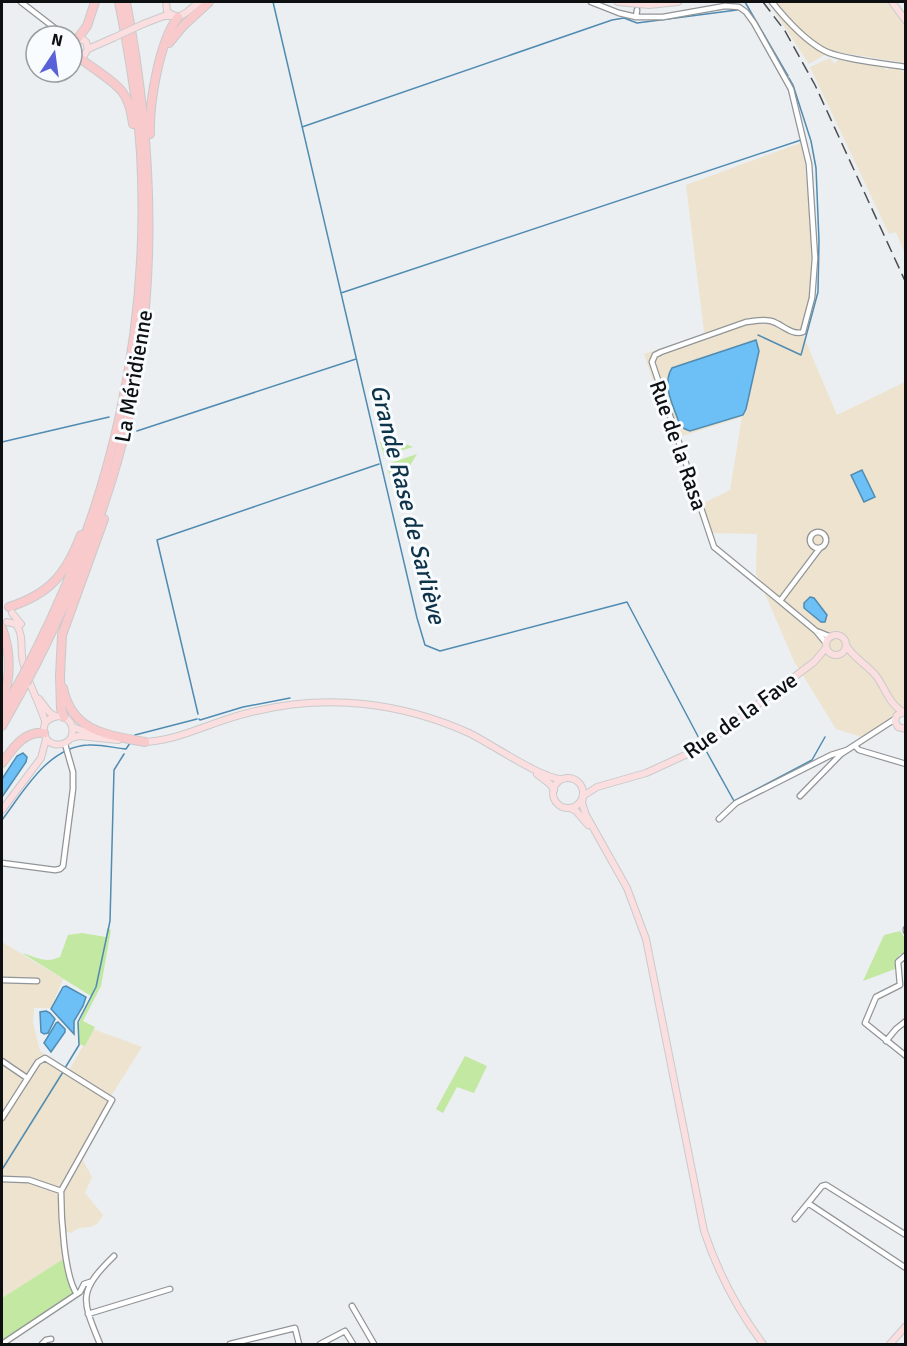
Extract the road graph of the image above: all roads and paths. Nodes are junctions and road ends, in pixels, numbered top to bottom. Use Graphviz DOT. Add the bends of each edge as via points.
graph roads {
  1 [pos="21,2"];
  2 [pos="95,2"];
  3 [pos="119,2"];
  4 [pos="126,2"];
  5 [pos="200,2"];
  6 [pos="209,2"];
  7 [pos="591,2"];
  8 [pos="618,2"];
  9 [pos="678,2"];
  10 [pos="772,2"];
  11 [pos="894,2"];
  12 [pos="166,4"];
  13 [pos="189,5"];
  14 [pos="637,10"];
  15 [pos="176,16"];
  16 [pos="906,16"];
  17 [pos="636,17"];
  18 [pos="906,21"];
  19 [pos="48,24"];
  20 [pos="143,24"];
  21 [pos="84,32"];
  22 [pos="84,41"];
  23 [pos="84,62"];
  24 [pos="906,67"];
  25 [pos="158,69"];
  26 [pos="148,172"];
  27 [pos="142,206"];
  28 [pos="113,463"];
  29 [pos="812,545"];
  30 [pos="820,548"];
  31 [pos="808,563"];
  32 [pos="780,601"];
  33 [pos="8,608"];
  34 [pos="3,624"];
  35 [pos="816,631"];
  36 [pos="831,637"];
  37 [pos="846,645"];
  38 [pos="826,646"];
  39 [pos="60,648"];
  40 [pos="831,654"];
  41 [pos="841,654"];
  42 [pos="860,661"];
  43 [pos="814,662"];
  44 [pos="23,681"];
  45 [pos="888,695"];
  46 [pos="2,702"];
  47 [pos="905,712"];
  48 [pos="2,713"];
  49 [pos="55,716"];
  50 [pos="64,717"];
  51 [pos="895,718"];
  52 [pos="46,722"];
  53 [pos="2,726"];
  54 [pos="73,727"];
  55 [pos="898,727"];
  56 [pos="881,729"];
  57 [pos="906,729"];
  58 [pos="45,736"];
  59 [pos="71,738"];
  60 [pos="102,738"];
  61 [pos="145,742"];
  62 [pos="55,745"];
  63 [pos="857,748"];
  64 [pos="66,749"];
  65 [pos="847,750"];
  66 [pos="40,758"];
  67 [pos="517,759"];
  68 [pos="2,763"];
  69 [pos="906,764"];
  70 [pos="630,778"];
  71 [pos="563,779"];
  72 [pos="580,784"];
  73 [pos="554,790"];
  74 [pos="800,796"];
  75 [pos="583,797"];
  76 [pos="570,808"];
  77 [pos="2,810"];
  78 [pos="719,819"];
  79 [pos="598,838"];
  80 [pos="2,863"];
  81 [pos="906,956"];
  82 [pos="2,980"];
  83 [pos="38,981"];
  84 [pos="900,985"];
  85 [pos="906,989"];
  86 [pos="906,1021"];
  87 [pos="886,1041"];
  88 [pos="906,1056"];
  89 [pos="2,1061"];
  90 [pos="27,1078"];
  91 [pos="2,1118"];
  92 [pos="2,1179"];
  93 [pos="61,1191"];
  94 [pos="808,1203"];
  95 [pos="795,1219"];
  96 [pos="906,1234"];
  97 [pos="114,1256"];
  98 [pos="906,1268"];
  99 [pos="90,1282"];
  100 [pos="170,1288"];
  101 [pos="76,1294"];
  102 [pos="352,1306"];
  103 [pos="88,1314"];
  104 [pos="906,1326"];
  105 [pos="2,1344"];
  106 [pos="100,1344"];
  107 [pos="230,1344"];
  108 [pos="299,1344"];
  109 [pos="320,1344"];
  110 [pos="353,1344"];
  111 [pos="374,1344"];
  112 [pos="763,1344"];
  113 [pos="890,1344"];
  1 -- 19 [label="street"];
  2 -- 21 [label="highway"];
  3 -- 27 [label="highway, La Méridienne" via="136,106"];
  4 -- 26 [label="highway, La Méridienne"];
  5 -- 13 [label="main road"];
  6 -- 25 [label="highway" via="172,39"];
  7 -- 17 [label="street"];
  8 -- 9 [label="main road"];
  10 -- 24 [label="street" via="822,50"];
  11 -- 16 [label="main road"];
  11 -- 18 [label="main road"];
  12 -- 15 [label="main road"];
  12 -- 20 [label="main road"];
  13 -- 15 [label="main road" via="185,14"];
  14 -- 17 [label="street"];
  15 -- 20 [label="main road"];
  15 -- 25 [label="highway"];
  17 -- 32 [label="street, Rue de la Rasa" via="739,7 754,23 791,89 809,164 815,258 805,328 799,333 770,321 746,322 653,358 653,369 714,547"];
  20 -- 22 [label="main road, bridge" via="105,41"];
  23 -- 27 [label="highway" via="117,85 127,99"];
  25 -- 26 [label="highway" via="150,111"];
  26 -- 28 [label="highway, La Méridienne" via="145,307 134,384"];
  27 -- 28 [label="highway, La Méridienne" via="142,258 132,353"];
  28 -- 33 [label="highway" via="68,564 46,590"];
  28 -- 39 [label="highway" via="114,481 101,529 66,621"];
  28 -- 44 [label="highway, La Méridienne, bridge" via="62,597"];
  29 -- 30 [label="street"];
  29 -- 30 [label="street" via="812,536 821,532 827,542"];
  29 -- 31 [label="street"];
  30 -- 31 [label="street"];
  31 -- 32 [label="street"];
  32 -- 35 [label="street"];
  33 -- 34 [label="main road" via="11,618"];
  33 -- 49 [label="main road" via="24,630 25,660 36,693"];
  34 -- 46 [label="highway" via="9,674"];
  34 -- 52 [label="main road" via="18,626 23,662"];
  35 -- 36 [label="street"];
  35 -- 38 [label="street"];
  36 -- 37 [label="main road" via="840,637"];
  36 -- 38 [label="main road"];
  37 -- 41 [label="main road"];
  37 -- 42 [label="main road"];
  38 -- 40 [label="main road"];
  38 -- 43 [label="main road, Rue de la Fave"];
  39 -- 50 [label="highway" via="60,702"];
  39 -- 61 [label="highway" via="65,696 75,716 95,731"];
  40 -- 41 [label="main road"];
  40 -- 43 [label="main road, Rue de la Fave"];
  41 -- 42 [label="main road"];
  42 -- 45 [label="main road"];
  43 -- 70 [label="main road, Rue de la Fave" via="707,742 669,764"];
  44 -- 48 [label="highway, La Méridienne"];
  44 -- 53 [label="highway, La Méridienne"];
  45 -- 47 [label="main road"];
  45 -- 51 [label="main road"];
  47 -- 51 [label="main road"];
  49 -- 50 [label="main road"];
  49 -- 52 [label="main road"];
  50 -- 54 [label="main road"];
  51 -- 55 [label="main road"];
  51 -- 56 [label="street"];
  52 -- 58 [label="main road"];
  54 -- 59 [label="main road"];
  54 -- 60 [label="main road"];
  55 -- 56 [label="street"];
  55 -- 57 [label="main road"];
  56 -- 63 [label="street"];
  58 -- 62 [label="main road"];
  58 -- 66 [label="main road"];
  58 -- 68 [label="highway" via="36,732 29,735"];
  59 -- 60 [label="main road"];
  59 -- 64 [label="main road"];
  60 -- 61 [label="main road"];
  61 -- 67 [label="main road" via="173,738 259,710 341,702 427,717"];
  62 -- 64 [label="main road"];
  62 -- 66 [label="main road"];
  63 -- 65 [label="street"];
  63 -- 69 [label="street"];
  64 -- 80 [label="street" via="73,789 63,866 55,870"];
  65 -- 74 [label="street"];
  65 -- 78 [label="street" via="736,803"];
  66 -- 77 [label="main road"];
  67 -- 71 [label="main road" via="549,777"];
  67 -- 73 [label="main road"];
  70 -- 72 [label="main road, Rue de la Fave" via="597,785"];
  70 -- 75 [label="main road, Rue de la Fave" via="597,787"];
  71 -- 72 [label="main road"];
  71 -- 73 [label="main road"];
  72 -- 75 [label="main road"];
  73 -- 76 [label="main road" via="557,803"];
  75 -- 76 [label="main road"];
  75 -- 79 [label="main road" via="586,815"];
  76 -- 79 [label="main road"];
  79 -- 112 [label="main road" via="623,881 646,939 704,1231 730,1293"];
  81 -- 84 [label="street" via="898,962"];
  82 -- 83 [label="street"];
  84 -- 85 [label="street"];
  84 -- 87 [label="street" via="876,997 865,1020 866,1026"];
  86 -- 87 [label="street"];
  87 -- 88 [label="street"];
  89 -- 90 [label="street"];
  90 -- 91 [label="street"];
  90 -- 93 [label="street" via="41,1059 48,1059 112,1100"];
  92 -- 93 [label="street" via="29,1180"];
  93 -- 101 [label="street" via="68,1270"];
  94 -- 95 [label="street"];
  94 -- 96 [label="street" via="822,1186 828,1186"];
  94 -- 98 [label="street"];
  97 -- 99 [label="street"];
  99 -- 101 [label="street"];
  99 -- 103 [label="street"];
  100 -- 103 [label="street"];
  101 -- 105 [label="street"];
  102 -- 111 [label="street"];
  103 -- 106 [label="street"];
  104 -- 113 [label="main road"];
  107 -- 108 [label="street" via="295,1328"];
  109 -- 110 [label="street" via="345,1331"];
}
